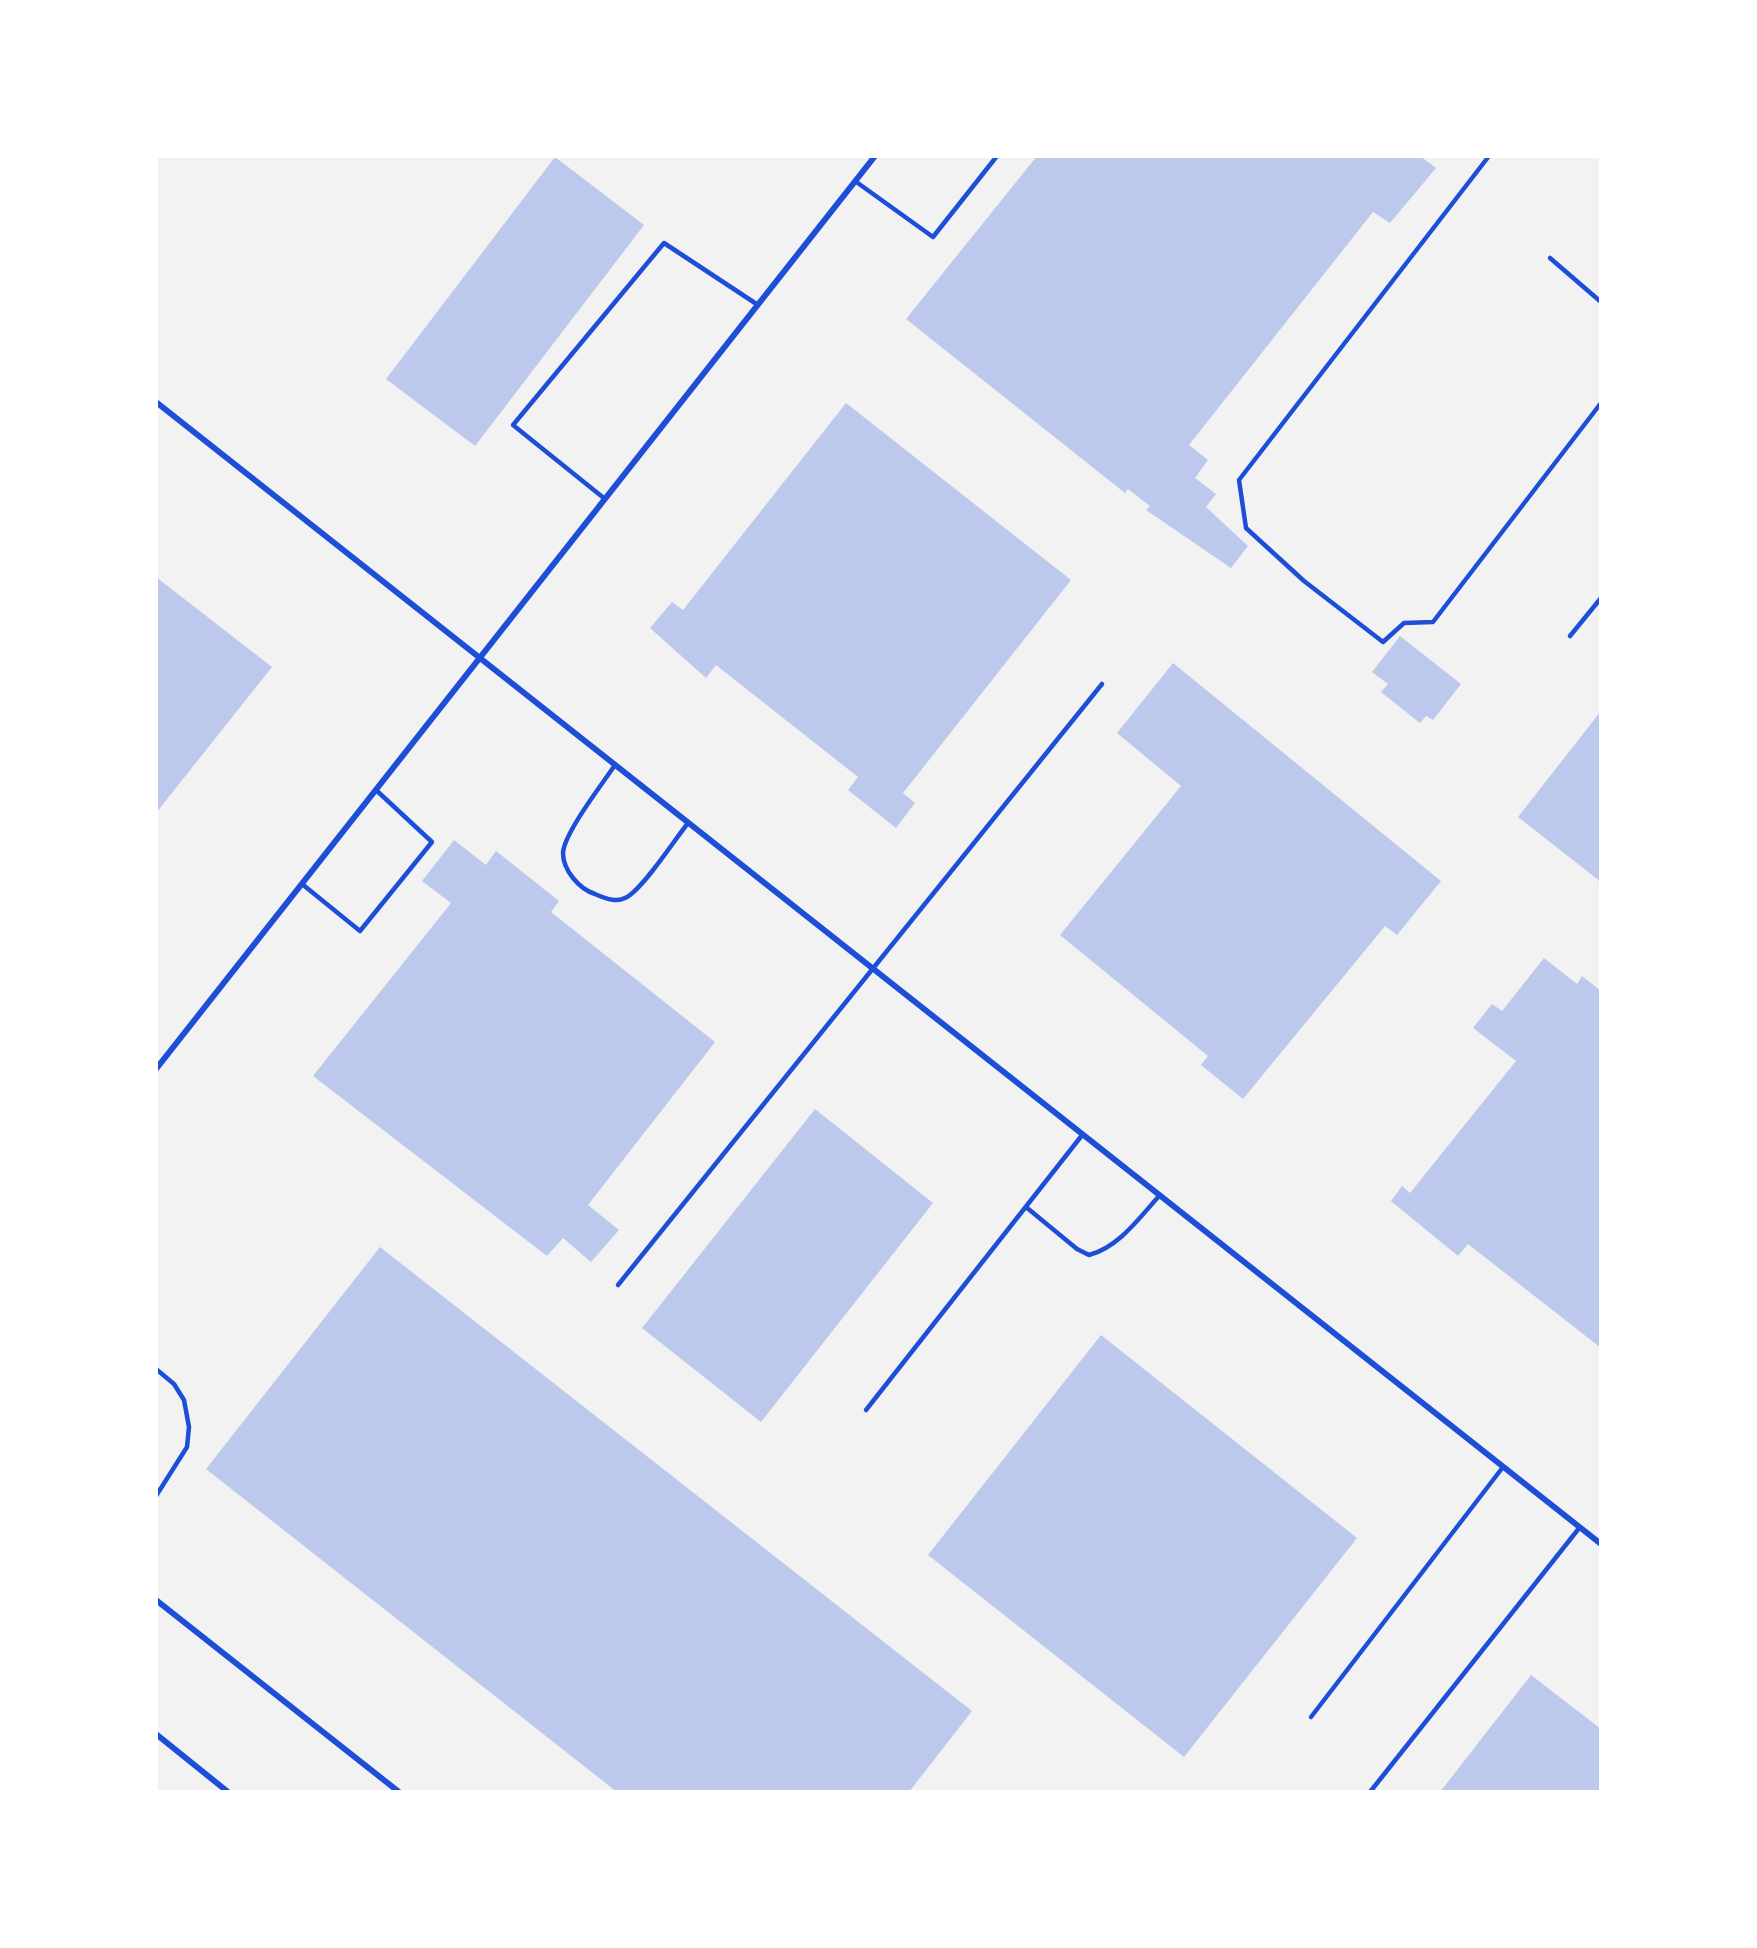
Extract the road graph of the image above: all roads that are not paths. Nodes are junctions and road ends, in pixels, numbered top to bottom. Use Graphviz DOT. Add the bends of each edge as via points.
graph roads {
  1 [pos="875,156"];
  2 [pos="997,156"];
  3 [pos="1489,156"];
  4 [pos="855,181"];
  5 [pos="1550,258"];
  6 [pos="1601,302"];
  7 [pos="758,305"];
  8 [pos="156,402"];
  9 [pos="1601,403"];
  10 [pos="605,499"];
  11 [pos="1601,598"];
  12 [pos="1570,636"];
  13 [pos="480,658"];
  14 [pos="1102,684"];
  15 [pos="615,765"];
  16 [pos="376,790"];
  17 [pos="688,823"];
  18 [pos="302,884"];
  19 [pos="873,969"];
  20 [pos="156,1069"];
  21 [pos="1083,1134"];
  22 [pos="1160,1195"];
  23 [pos="1026,1207"];
  24 [pos="618,1285"];
  25 [pos="156,1369"];
  26 [pos="866,1410"];
  27 [pos="1503,1467"];
  28 [pos="156,1497"];
  29 [pos="1580,1527"];
  30 [pos="1601,1544"];
  31 [pos="156,1600"];
  32 [pos="1311,1717"];
  33 [pos="156,1734"];
  34 [pos="228,1792"];
  35 [pos="399,1792"];
  36 [pos="1370,1792"];
  1 -- 4 [label="street"];
  2 -- 4 [label="lane" via="933,237"];
  3 -- 9 [label="lane" via="1239,480 1245,528 1304,581 1383,642 1404,623 1433,622"];
  4 -- 7 [label="street"];
  5 -- 6 [label="lane"];
  7 -- 10 [label="street"];
  7 -- 10 [label="lane" via="664,243 513,425"];
  8 -- 13 [label="street"];
  10 -- 13 [label="street"];
  11 -- 12 [label="lane"];
  13 -- 15 [label="street"];
  13 -- 16 [label="street"];
  14 -- 19 [label="lane"];
  15 -- 17 [label="street"];
  15 -- 17 [label="lane" via="573,827 563,853 570,876 588,892 612,901 629,897"];
  16 -- 18 [label="street"];
  16 -- 18 [label="lane" via="432,842 360,931"];
  17 -- 19 [label="street"];
  18 -- 20 [label="street"];
  19 -- 21 [label="street"];
  19 -- 24 [label="lane"];
  21 -- 22 [label="street"];
  21 -- 23 [label="lane"];
  22 -- 23 [label="lane" via="1116,1242 1089,1256"];
  22 -- 27 [label="street"];
  23 -- 26 [label="lane"];
  25 -- 28 [label="lane" via="174,1384 184,1400 189,1427 187,1447"];
  27 -- 29 [label="street"];
  27 -- 32 [label="lane"];
  29 -- 30 [label="street"];
  29 -- 36 [label="lane"];
  31 -- 35 [label="street"];
  33 -- 34 [label="street"];
}
